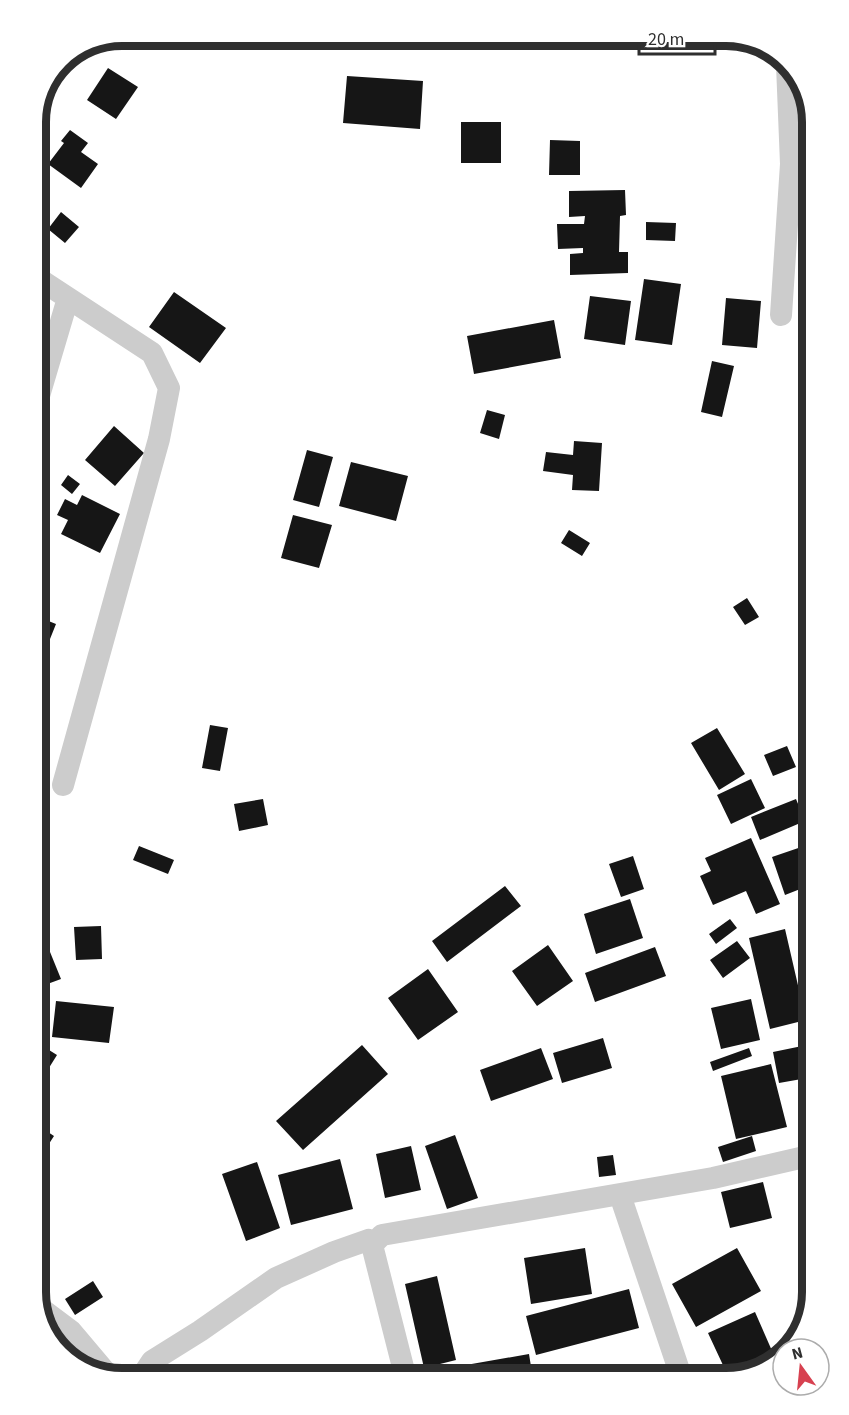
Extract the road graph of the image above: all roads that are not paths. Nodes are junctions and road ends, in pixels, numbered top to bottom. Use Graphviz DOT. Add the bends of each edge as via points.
graph roads {
  1 [pos="788,78"];
  2 [pos="47,284"];
  3 [pos="68,298"];
  4 [pos="781,315"];
  5 [pos="47,370"];
  6 [pos="63,785"];
  7 [pos="802,1158"];
  8 [pos="620,1195"];
  9 [pos="372,1245"];
  10 [pos="51,1316"];
  11 [pos="99,1364"];
  12 [pos="147,1368"];
  13 [pos="403,1368"];
  14 [pos="678,1368"];
  1 -- 4 [label="street" via="791,164"];
  2 -- 3 [label="street"];
  3 -- 5 [label="street"];
  3 -- 6 [label="street" via="152,353 169,388 159,439"];
  7 -- 8 [label="street"];
  8 -- 9 [label="street" via="382,1235"];
  8 -- 14 [label="street"];
  9 -- 12 [label="street" via="368,1240 276,1278 201,1332 152,1361"];
  9 -- 13 [label="street"];
  10 -- 11 [label="street" via="71,1331"];
}
